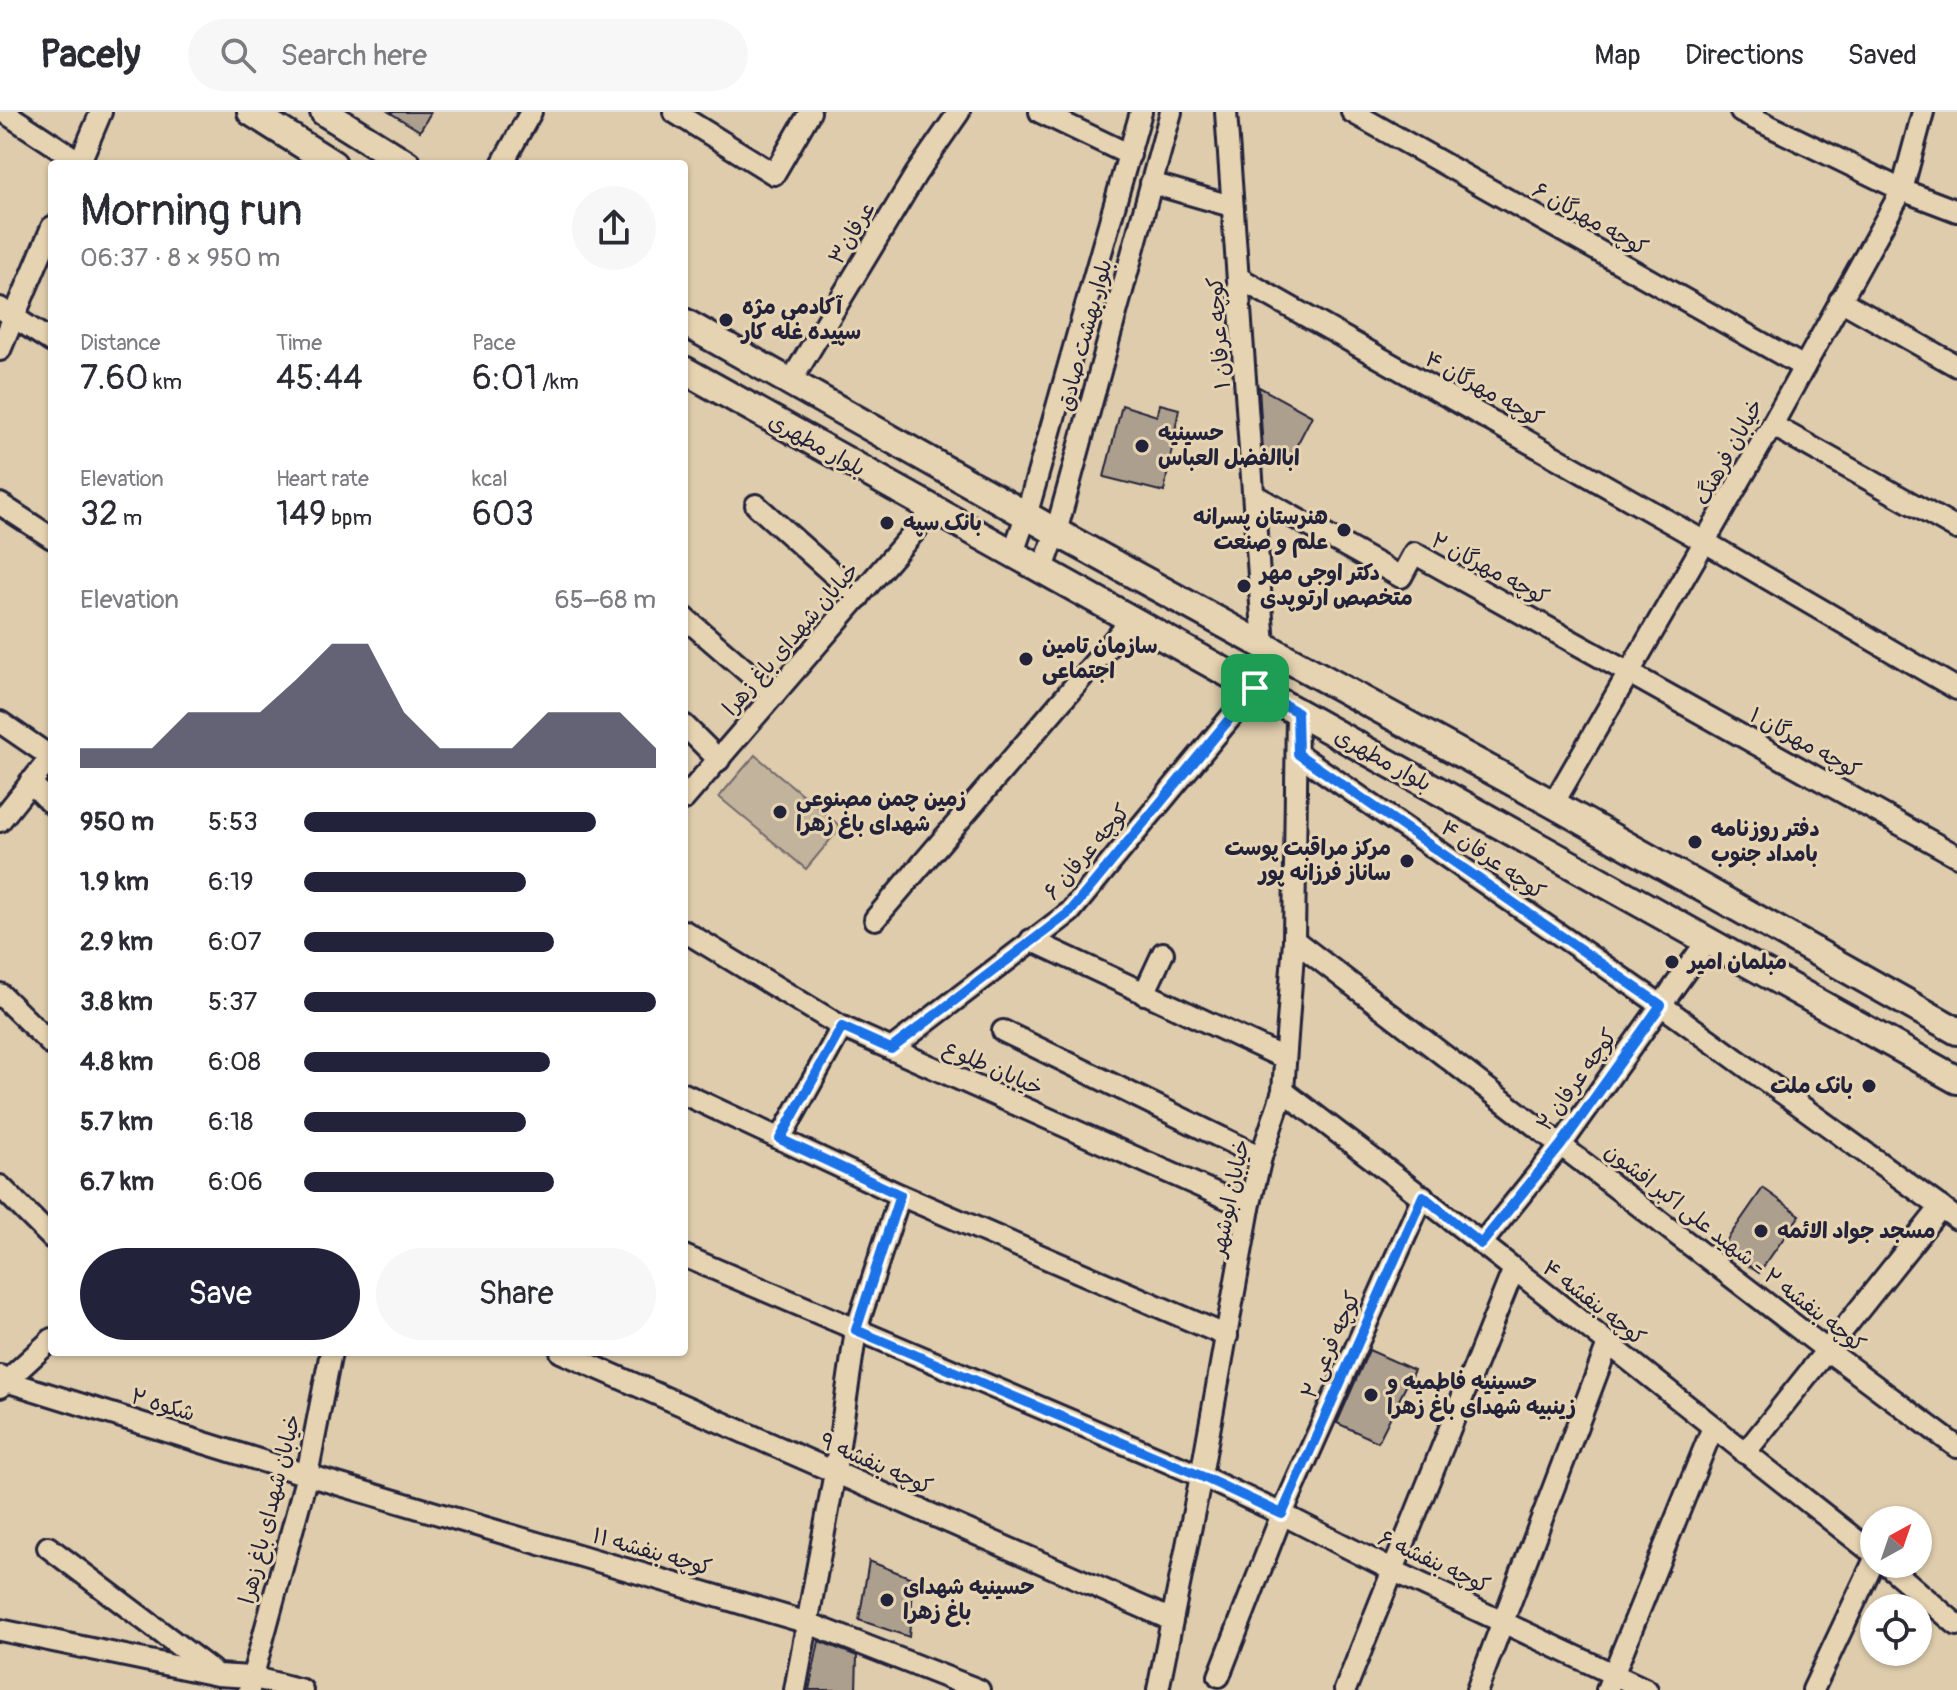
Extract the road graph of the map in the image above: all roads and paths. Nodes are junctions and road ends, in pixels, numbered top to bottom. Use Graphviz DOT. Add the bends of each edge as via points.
graph roads {
  1 [pos="4,112"];
  2 [pos="101,112"];
  3 [pos="251,112"];
  4 [pos="324,112"];
  5 [pos="531,112"];
  6 [pos="674,112"];
  7 [pos="810,112"];
  8 [pos="959,112"];
  9 [pos="1040,112"];
  10 [pos="1141,112"];
  11 [pos="1171,112"];
  12 [pos="1226,112"];
  13 [pos="1352,112"];
  14 [pos="1741,112"];
  15 [pos="1923,112"];
  16 [pos="1130,155"];
  17 [pos="76,160"];
  18 [pos="82,160"];
  19 [pos="327,160"];
  20 [pos="401,160"];
  21 [pos="504,160"];
  22 [pos="1151,183"];
  23 [pos="1902,190"];
  24 [pos="1231,206"];
  25 [pos="1957,211"];
  26 [pos="48,235"];
  27 [pos="1101,252"];
  28 [pos="1130,261"];
  29 [pos="1239,278"];
  30 [pos="1840,300"];
  31 [pos="7,312"];
  32 [pos="688,324"];
  33 [pos="48,339"];
  34 [pos="0,350"];
  35 [pos="1957,366"];
  36 [pos="1804,367"];
  37 [pos="688,372"];
  38 [pos="791,381"];
  39 [pos="1772,425"];
  40 [pos="1254,495"];
  41 [pos="0,504"];
  42 [pos="756,505"];
  43 [pos="933,510"];
  44 [pos="1026,516"];
  45 [pos="1957,529"];
  46 [pos="1056,532"];
  47 [pos="48,535"];
  48 [pos="1705,542"];
  49 [pos="1013,553"];
  50 [pos="1043,569"];
  51 [pos="859,597"];
  52 [pos="688,620"];
  53 [pos="1131,620"];
  54 [pos="1264,646"];
  55 [pos="1629,673"];
  56 [pos="1255,688"];
  57 [pos="1957,689"];
  58 [pos="774,695"];
  59 [pos="1297,712"];
  60 [pos="0,722"];
  61 [pos="688,729"];
  62 [pos="48,754"];
  63 [pos="1298,754"];
  64 [pos="719,760"];
  65 [pos="48,762"];
  66 [pos="30,782"];
  67 [pos="688,795"];
  68 [pos="48,800"];
  69 [pos="1553,804"];
  70 [pos="0,821"];
  71 [pos="1957,856"];
  72 [pos="875,919"];
  73 [pos="688,933"];
  74 [pos="1031,940"];
  75 [pos="1294,940"];
  76 [pos="1707,941"];
  77 [pos="1163,953"];
  78 [pos="0,994"];
  79 [pos="1144,994"];
  80 [pos="1661,1005"];
  81 [pos="842,1027"];
  82 [pos="1003,1031"];
  83 [pos="1957,1031"];
  84 [pos="48,1041"];
  85 [pos="891,1049"];
  86 [pos="1284,1058"];
  87 [pos="1957,1080"];
  88 [pos="1283,1091"];
  89 [pos="688,1096"];
  90 [pos="780,1139"];
  91 [pos="1561,1145"];
  92 [pos="1261,1157"];
  93 [pos="0,1186"];
  94 [pos="900,1195"];
  95 [pos="1423,1196"];
  96 [pos="1249,1208"];
  97 [pos="1949,1213"];
  98 [pos="48,1234"];
  99 [pos="1481,1244"];
  100 [pos="688,1258"];
  101 [pos="1513,1271"];
  102 [pos="856,1330"];
  103 [pos="1227,1336"];
  104 [pos="48,1342"];
  105 [pos="1608,1344"];
  106 [pos="1828,1351"];
  107 [pos="330,1356"];
  108 [pos="570,1356"];
  109 [pos="2,1381"];
  110 [pos="1713,1427"];
  111 [pos="1957,1447"];
  112 [pos="1745,1453"];
  113 [pos="835,1472"];
  114 [pos="307,1475"];
  115 [pos="1201,1476"];
  116 [pos="1282,1514"];
  117 [pos="1860,1543"];
  118 [pos="48,1547"];
  119 [pos="1392,1570"];
  120 [pos="1866,1578"];
  121 [pos="1902,1578"];
  122 [pos="1172,1620"];
  123 [pos="1504,1622"];
  124 [pos="808,1623"];
  125 [pos="1957,1625"];
  126 [pos="0,1630"];
  127 [pos="217,1675"];
  128 [pos="1219,1676"];
  129 [pos="1610,1682"];
  130 [pos="250,1683"];
  131 [pos="302,1690"];
  132 [pos="795,1690"];
  133 [pos="979,1690"];
  134 [pos="1158,1690"];
  135 [pos="1345,1690"];
  136 [pos="1477,1690"];
  137 [pos="1647,1690"];
  138 [pos="1813,1690"];
  1 -- 17 [label="street"];
  2 -- 18 [label="street"];
  3 -- 19 [label="main road"];
  4 -- 20 [label="main road"];
  5 -- 21 [label="street"];
  6 -- 7 [label="street" via="774,174"];
  8 -- 38 [label="street, عرفان۳"];
  9 -- 16 [label="street"];
  10 -- 16 [label="street, بلوار بهشت صادق"];
  11 -- 22 [label="street, بلوار بهشت صادق"];
  12 -- 24 [label="street, کوچه عرفان ۱"];
  13 -- 36 [label="street, کوچه مهرگان ۶"];
  14 -- 23 [label="street"];
  15 -- 23 [label="street, خیابان فرهنگ"];
  16 -- 27 [label="street, بلوار بهشت صادق"];
  22 -- 24 [label="street"];
  22 -- 28 [label="street, بلوار بهشت صادق"];
  23 -- 25 [label="street"];
  23 -- 30 [label="street, خیابان فرهنگ"];
  24 -- 29 [label="street, کوچه عرفان ۱"];
  26 -- 31 [label="street"];
  27 -- 28 [label="street"];
  27 -- 44 [label="street, بلوار بهشت صادق"];
  28 -- 46 [label="street, بلوار بهشت صادق"];
  29 -- 40 [label="street, کوچه عرفان ۱"];
  29 -- 48 [label="street, کوچه مهرگان ۴"];
  30 -- 35 [label="street"];
  30 -- 36 [label="street, خیابان فرهنگ"];
  31 -- 33 [label="street"];
  31 -- 34 [label="street"];
  32 -- 38 [label="main road, بلوار مطهری"];
  36 -- 39 [label="street, خیابان فرهنگ"];
  37 -- 43 [label="main road, بلوار مطهری"];
  38 -- 44 [label="main road, بلوار مطهری"];
  39 -- 45 [label="street"];
  39 -- 48 [label="street, خیابان فرهنگ"];
  40 -- 54 [label="street, کوچه عرفان ۱"];
  40 -- 55 [label="street, کوچه مهرگان ۲" via="1401,577 1414,553"];
  41 -- 47 [label="street"];
  42 -- 51 [label="street"];
  43 -- 49 [label="main road, بلوار مطهری"];
  43 -- 51 [label="street, خیابان شهدای باغ‌ زهرا"];
  44 -- 46 [label="main road, بلوار مطهری"];
  44 -- 49 [label="street, بلوار بهشت صادق"];
  46 -- 50 [label="street, بلوار بهشت صادق"];
  46 -- 54 [label="main road, بلوار مطهری"];
  48 -- 55 [label="street, خیابان فرهنگ"];
  48 -- 57 [label="street, کوچه مهرگان ۴"];
  49 -- 50 [label="main road, بلوار مطهری"];
  50 -- 53 [label="main road, بلوار مطهری"];
  51 -- 58 [label="street, خیابان شهدای باغ‌ زهرا"];
  52 -- 58 [label="street"];
  53 -- 56 [label="main road, بلوار مطهری"];
  53 -- 72 [label="street"];
  54 -- 69 [label="main road, بلوار مطهری"];
  55 -- 69 [label="street, خیابان فرهنگ"];
  55 -- 71 [label="street, کوچه مهرگان ۱"];
  56 -- 59 [label="main road, بلوار مطهری"];
  56 -- 74 [label="street, کوچه عرفان ۶" via="1070,912"];
  58 -- 64 [label="street, خیابان شهدای باغ‌ زهرا"];
  59 -- 63 [label="street, خیابان ابوشهر"];
  59 -- 76 [label="main road, بلوار مطهری"];
  60 -- 62 [label="street"];
  61 -- 64 [label="street"];
  63 -- 75 [label="street, خیابان ابوشهر"];
  63 -- 80 [label="street, کوچه عرفان ۴"];
  64 -- 67 [label="street, خیابان شهدای باغ‌ زهرا"];
  65 -- 66 [label="street"];
  66 -- 68 [label="street"];
  66 -- 70 [label="street"];
  69 -- 83 [label="main road, بلوار مطهری"];
  73 -- 81 [label="street, خیابان طلوع"];
  74 -- 79 [label="street"];
  74 -- 85 [label="street, کوچه عرفان ۶"];
  75 -- 86 [label="street, خیابان ابوشهر"];
  75 -- 91 [label="street, کوچه بنفشه ۲ - شهید علی اکبر افشون"];
  76 -- 80 [label="street, کوچه عرفان ۲"];
  76 -- 87 [label="main road, بلوار مطهری"];
  77 -- 79 [label="street"];
  78 -- 84 [label="street"];
  79 -- 86 [label="street"];
  80 -- 91 [label="street, کوچه عرفان ۲"];
  80 -- 97 [label="street, کوچه عرفان ۴"];
  81 -- 85 [label="street, خیابان طلوع"];
  81 -- 90 [label="street"];
  82 -- 92 [label="street"];
  85 -- 96 [label="street, خیابان طلوع"];
  86 -- 88 [label="street, خیابان ابوشهر"];
  88 -- 92 [label="street, خیابان ابوشهر"];
  88 -- 95 [label="street, کوچه بنفشه ۴"];
  89 -- 90 [label="street"];
  90 -- 94 [label="street"];
  91 -- 99 [label="street, کوچه عرفان ۲"];
  91 -- 106 [label="street, کوچه بنفشه ۲ - شهید علی اکبر افشون"];
  92 -- 96 [label="street, خیابان ابوشهر"];
  93 -- 98 [label="street"];
  94 -- 102 [label="street"];
  94 -- 103 [label="street"];
  95 -- 99 [label="street, کوچه بنفشه ۴"];
  95 -- 116 [label="street, کوچه فرعی ۲"];
  96 -- 103 [label="street, خیابان ابوشهر"];
  97 -- 106 [label="street"];
  99 -- 101 [label="street, کوچه بنفشه ۴"];
  100 -- 102 [label="street, کوچه بنفشه ۶"];
  101 -- 105 [label="street, کوچه بنفشه ۴"];
  101 -- 119 [label="street"];
  102 -- 113 [label="street"];
  102 -- 115 [label="street, کوچه بنفشه ۶"];
  103 -- 115 [label="street, خیابان ابوشهر"];
  104 -- 109 [label="street"];
  105 -- 110 [label="street, کوچه بنفشه ۴"];
  105 -- 123 [label="street"];
  106 -- 111 [label="street, کوچه بنفشه ۲ - شهید علی اکبر افشون"];
  106 -- 112 [label="street"];
  107 -- 114 [label="street, خیابان شهدای باغ زهرا"];
  108 -- 113 [label="street, کوچه بنفشه ۹"];
  109 -- 114 [label="street, شکوه ۲"];
  110 -- 112 [label="street, کوچه بنفشه ۴"];
  110 -- 129 [label="street"];
  112 -- 117 [label="street, کوچه بنفشه ۴"];
  113 -- 122 [label="street, کوچه بنفشه ۹"];
  113 -- 124 [label="street"];
  114 -- 124 [label="street, کوچه بنفشه ۱۱"];
  114 -- 130 [label="street, خیابان شهدای باغ زهرا"];
  115 -- 116 [label="street, کوچه بنفشه ۶"];
  115 -- 122 [label="street, خیابان ابوشهر"];
  116 -- 119 [label="street, کوچه بنفشه ۶"];
  116 -- 128 [label="street, کوچه فرعی ۲"];
  118 -- 127 [label="street"];
  119 -- 123 [label="street, کوچه بنفشه ۶"];
  119 -- 135 [label="street"];
  120 -- 138 [label="street"];
  121 -- 125 [label="street"];
  122 -- 134 [label="street, خیابان ابوشهر"];
  123 -- 129 [label="street, کوچه بنفشه ۶"];
  123 -- 136 [label="street"];
  124 -- 132 [label="street"];
  124 -- 133 [label="street, کوچه بنفشه ۱۱"];
  126 -- 127 [label="street"];
  127 -- 130 [label="street"];
  129 -- 137 [label="street, کوچه بنفشه ۶"];
  130 -- 131 [label="street"];
}
